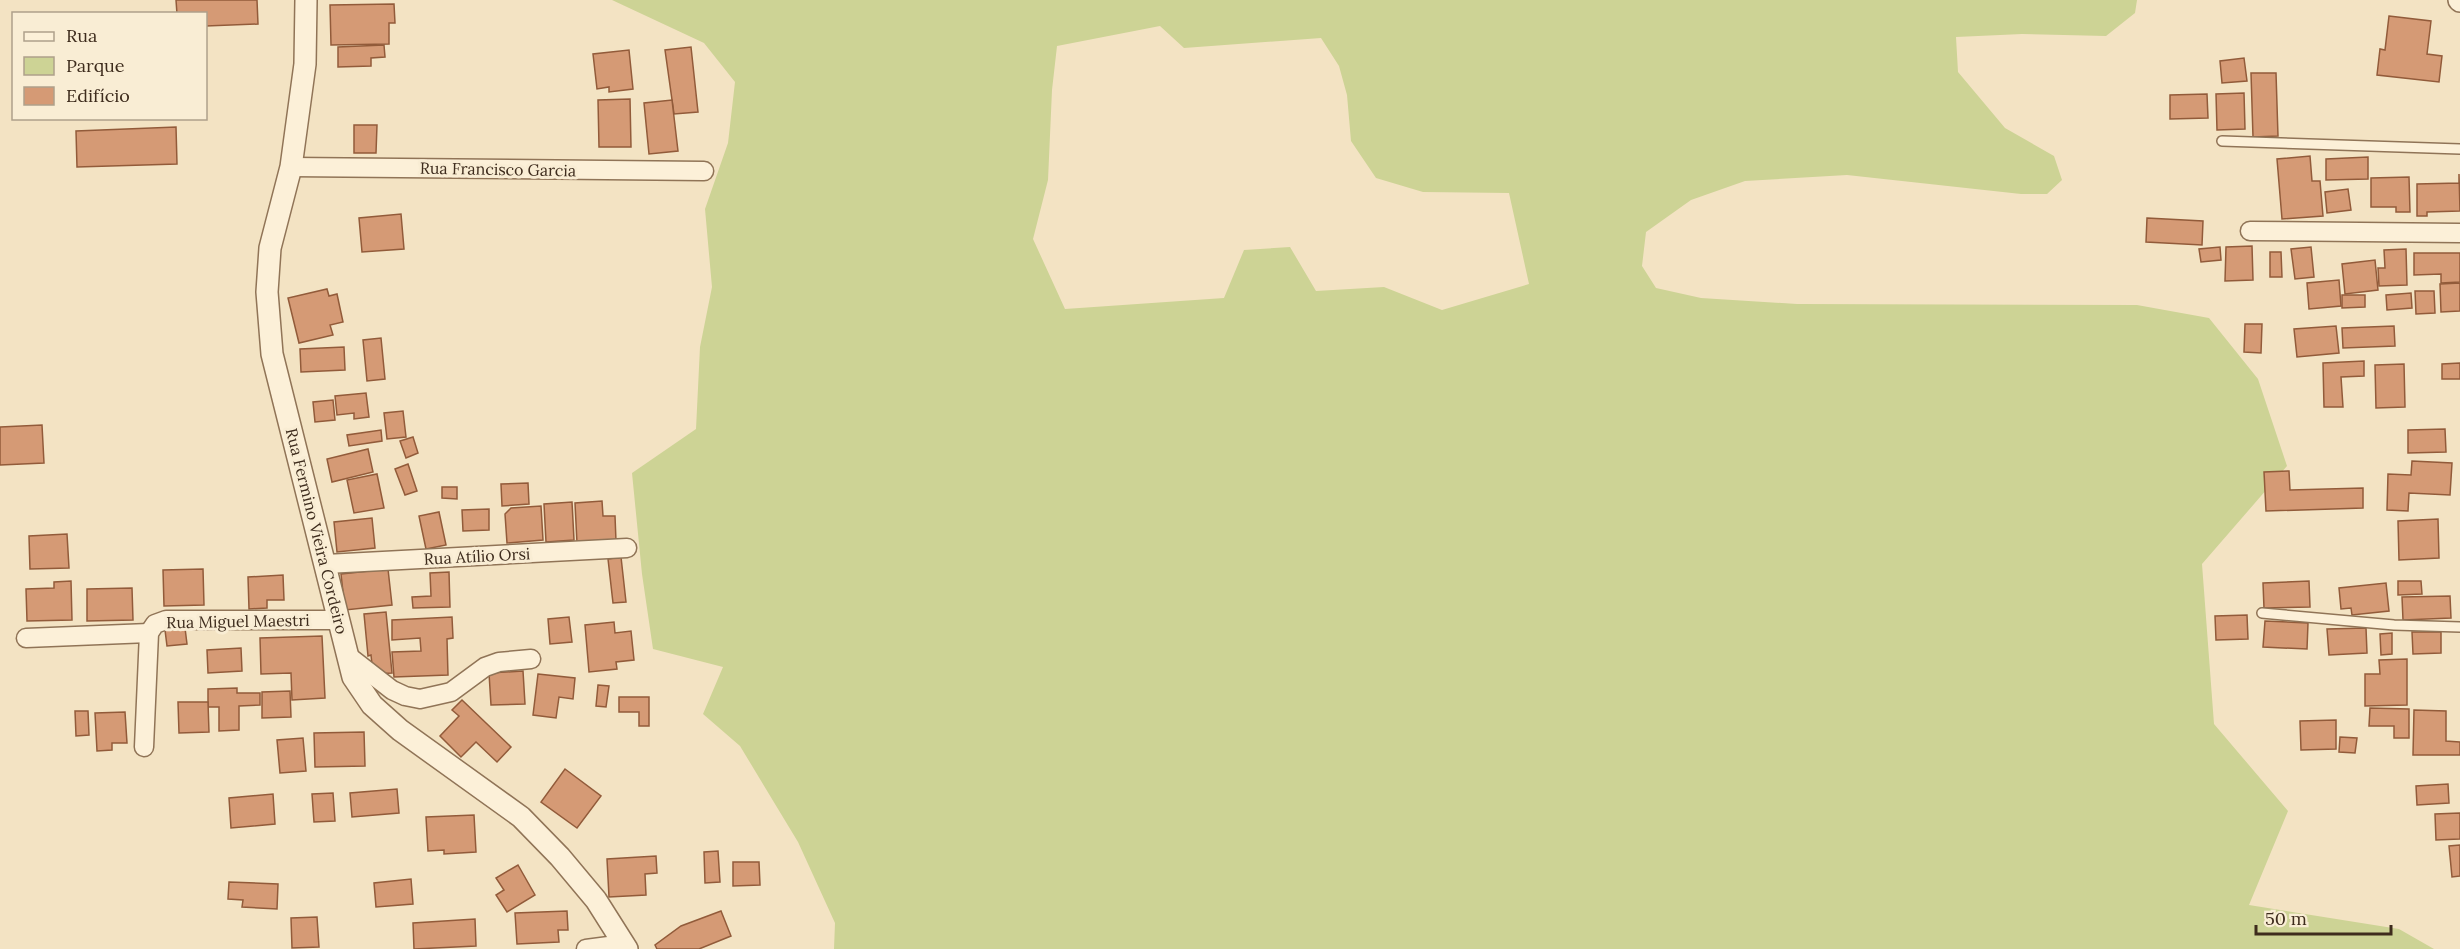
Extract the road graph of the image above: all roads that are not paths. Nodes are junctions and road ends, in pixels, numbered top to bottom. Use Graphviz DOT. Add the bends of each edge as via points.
graph roads {
  1 [pos="306,0"];
  2 [pos="2222,141"];
  3 [pos="2460,149"];
  4 [pos="291,167"];
  5 [pos="704,171"];
  6 [pos="2250,231"];
  7 [pos="2460,232"];
  8 [pos="627,548"];
  9 [pos="326,564"];
  10 [pos="2262,613"];
  11 [pos="338,620"];
  12 [pos="2460,627"];
  13 [pos="148,633"];
  14 [pos="26,638"];
  15 [pos="347,655"];
  16 [pos="531,659"];
  17 [pos="144,747"];
  18 [pos="626,946"];
  19 [pos="585,949"];
  1 -- 4 [label="street, Rua Fermino Vieira Cordeiro" via="305,64"];
  2 -- 3 [label="lane"];
  4 -- 5 [label="street, Rua Francisco Garcia"];
  4 -- 9 [label="street, Rua Fermino Vieira Cordeiro" via="270,248 267,292 272,354"];
  6 -- 7 [label="street"];
  8 -- 9 [label="street, Rua Atílio Orsi"];
  9 -- 11 [label="street, Rua Fermino Vieira Cordeiro"];
  10 -- 12 [label="lane"];
  11 -- 13 [label="street, Rua Miguel Maestri" via="166,620 155,624"];
  11 -- 15 [label="street, Rua Fermino Vieira Cordeiro"];
  13 -- 14 [label="street"];
  13 -- 17 [label="street, Rua Miguel Maestri"];
  15 -- 16 [label="street" via="392,690 420,699 450,692 485,667"];
  15 -- 18 [label="street, Rua Fermino Vieira Cordeiro" via="353,677 372,705 400,730 521,817 596,900"];
  18 -- 19 [label="street"];
}
